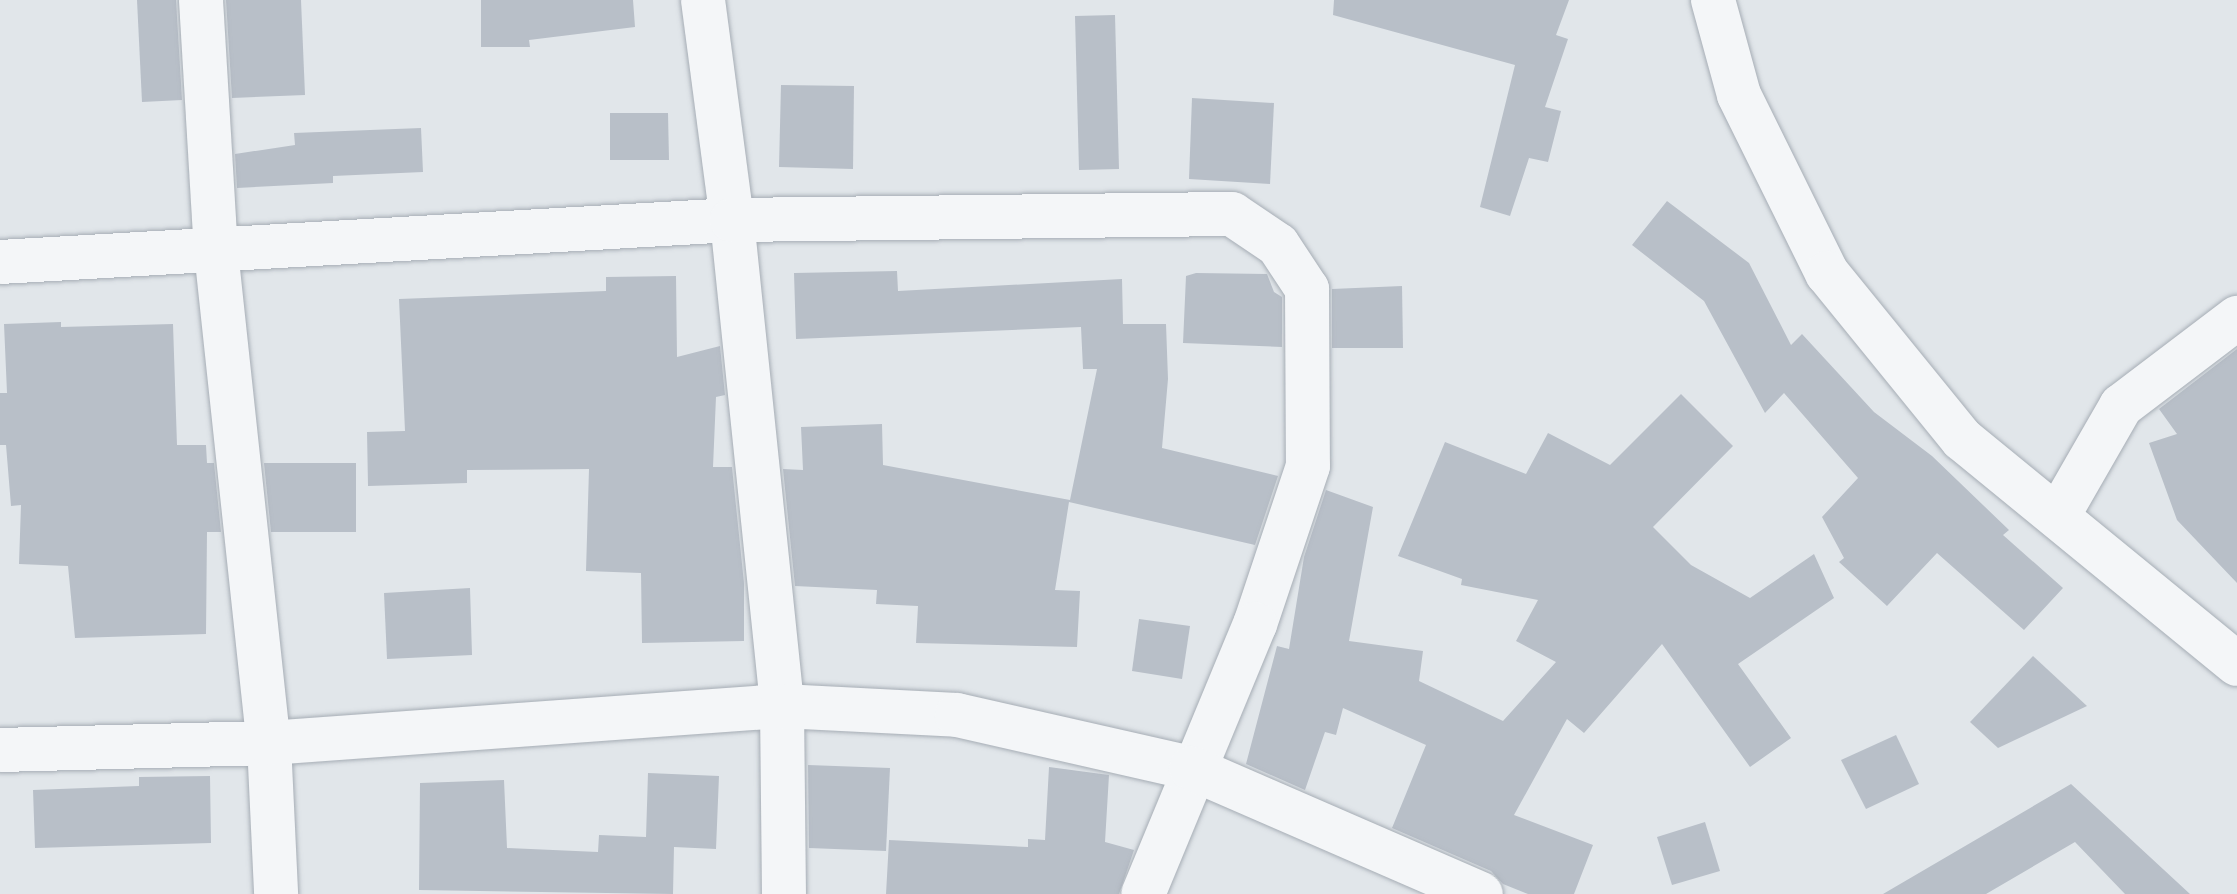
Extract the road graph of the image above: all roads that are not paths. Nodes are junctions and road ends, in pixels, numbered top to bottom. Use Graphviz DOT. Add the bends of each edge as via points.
graph roads {
  1 [pos="201,0"];
  2 [pos="703,0"];
  3 [pos="1713,0"];
  4 [pos="732,220"];
  5 [pos="216,251"];
  6 [pos="0,262"];
  7 [pos="2237,318"];
  8 [pos="2059,514"];
  9 [pos="2237,664"];
  10 [pos="782,706"];
  11 [pos="269,743"];
  12 [pos="0,750"];
  13 [pos="1191,768"];
  14 [pos="276,894"];
  15 [pos="784,894"];
  16 [pos="1143,894"];
  17 [pos="1481,894"];
  1 -- 5 [label="street"];
  2 -- 4 [label="street"];
  3 -- 8 [label="street" via="1739,95 1827,273 1962,439"];
  4 -- 5 [label="street"];
  4 -- 10 [label="street"];
  4 -- 13 [label="street" via="1232,214 1278,245 1307,289 1308,466 1255,624"];
  5 -- 6 [label="street"];
  5 -- 11 [label="street"];
  7 -- 8 [label="street" via="2121,406"];
  8 -- 9 [label="street"];
  10 -- 11 [label="street"];
  10 -- 13 [label="street" via="957,715"];
  10 -- 15 [label="street"];
  11 -- 12 [label="street"];
  11 -- 14 [label="street"];
  13 -- 16 [label="street"];
  13 -- 17 [label="street"];
}
